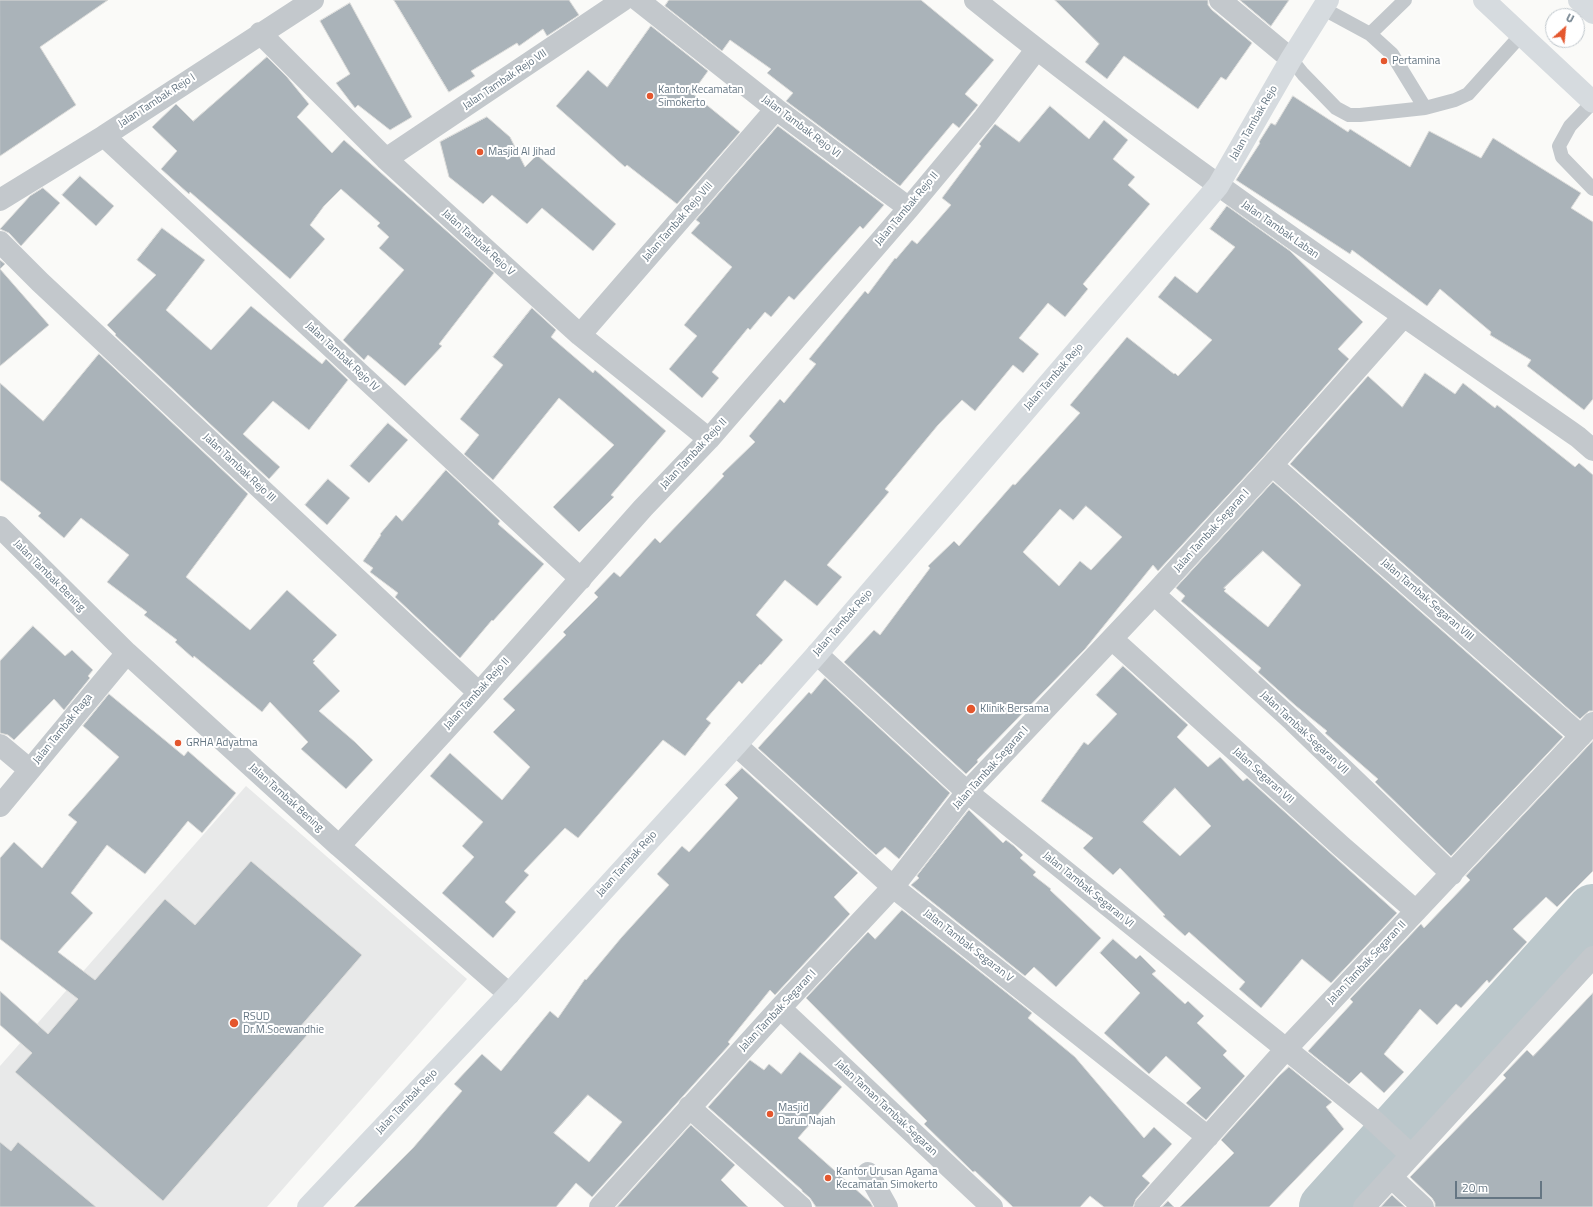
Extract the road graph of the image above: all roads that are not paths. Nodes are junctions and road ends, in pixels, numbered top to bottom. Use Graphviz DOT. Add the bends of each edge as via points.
graph roads {
  1 [pos="313,0"];
  2 [pos="623,0"];
  3 [pos="638,0"];
  4 [pos="975,0"];
  5 [pos="1220,0"];
  6 [pos="1405,0"];
  7 [pos="1484,0"];
  8 [pos="1579,0"];
  9 [pos="1325,4"];
  10 [pos="1593,14"];
  11 [pos="260,33"];
  12 [pos="1370,34"];
  13 [pos="1522,34"];
  14 [pos="1036,50"];
  15 [pos="1291,59"];
  16 [pos="1593,102"];
  17 [pos="1425,108"];
  18 [pos="776,109"];
  19 [pos="104,136"];
  20 [pos="386,159"];
  21 [pos="1218,186"];
  22 [pos="1593,189"];
  23 [pos="0,200"];
  24 [pos="909,208"];
  25 [pos="0,242"];
  26 [pos="1404,316"];
  27 [pos="580,335"];
  28 [pos="709,439"];
  29 [pos="1593,450"];
  30 [pos="1272,465"];
  31 [pos="0,528"];
  32 [pos="581,579"];
  33 [pos="1154,594"];
  34 [pos="1112,639"];
  35 [pos="127,653"];
  36 [pos="817,654"];
  37 [pos="479,693"];
  38 [pos="1587,730"];
  39 [pos="0,745"];
  40 [pos="736,745"];
  41 [pos="30,770"];
  42 [pos="967,792"];
  43 [pos="0,806"];
  44 [pos="339,846"];
  45 [pos="1452,874"];
  46 [pos="893,887"];
  47 [pos="1416,911"];
  48 [pos="1593,957"];
  49 [pos="508,994"];
  50 [pos="780,1008"];
  51 [pos="1286,1049"];
  52 [pos="689,1107"];
  53 [pos="1208,1137"];
  54 [pos="1405,1149"];
  55 [pos="868,1173"];
  56 [pos="1391,1177"];
  57 [pos="308,1207"];
  58 [pos="600,1207"];
  59 [pos="801,1207"];
  60 [pos="887,1207"];
  61 [pos="992,1207"];
  62 [pos="1145,1207"];
  63 [pos="1364,1207"];
  64 [pos="1423,1207"];
  1 -- 11 [label="street, Jalan Tambak Rejo I"];
  2 -- 20 [label="street, Jalan Tambak Rejo VII"];
  3 -- 18 [label="street, Jalan Tambak Rejo VI"];
  4 -- 14 [label="street, Jalan Tambak Laban"];
  5 -- 15 [label="street"];
  6 -- 12 [label="lane"];
  7 -- 13 [label="main road"];
  8 -- 10 [label="main road"];
  9 -- 12 [label="lane"];
  9 -- 15 [label="main road, Jalan Tambak Rejo"];
  11 -- 19 [label="street, Jalan Tambak Rejo I"];
  11 -- 20 [label="street, Jalan Tambak Rejo V"];
  12 -- 17 [label="lane" via="1392,54"];
  13 -- 16 [label="main road"];
  13 -- 17 [label="lane" via="1468,94"];
  14 -- 21 [label="street, Jalan Tambak Laban"];
  14 -- 24 [label="street, Jalan Tambak Rejo II" via="984,118"];
  15 -- 17 [label="lane" via="1336,108 1349,115"];
  15 -- 21 [label="main road, Jalan Tambak Rejo"];
  16 -- 22 [label="lane" via="1570,126 1559,146 1562,157"];
  18 -- 24 [label="street, Jalan Tambak Rejo VI"];
  18 -- 27 [label="street, Jalan Tambak Rejo VIII"];
  19 -- 23 [label="street, Jalan Tambak Rejo I"];
  19 -- 32 [label="street, Jalan Tambak Rejo IV"];
  20 -- 27 [label="street, Jalan Tambak Rejo V"];
  21 -- 26 [label="street, Jalan Tambak Laban"];
  21 -- 36 [label="main road, Jalan Tambak Rejo"];
  24 -- 28 [label="street, Jalan Tambak Rejo II"];
  25 -- 37 [label="street, Jalan Tambak Rejo III"];
  26 -- 29 [label="street, Jalan Tambak Laban"];
  26 -- 30 [label="street, Jalan Tambak Segaran I"];
  27 -- 28 [label="street, Jalan Tambak Rejo V"];
  28 -- 32 [label="street, Jalan Tambak Rejo II" via="643,508"];
  30 -- 33 [label="street, Jalan Tambak Segaran I"];
  30 -- 38 [label="street, Jalan Tambak Segaran VIII"];
  31 -- 35 [label="street, Jalan Tambak Bening"];
  32 -- 37 [label="street, Jalan Tambak Rejo II"];
  33 -- 34 [label="street, Jalan Tambak Segaran I"];
  33 -- 45 [label="street, Jalan Tambak Segaran VII" via="1293,721"];
  34 -- 42 [label="street, Jalan Tambak Segaran I"];
  34 -- 47 [label="street, Jalan Segaran VII"];
  35 -- 41 [label="street, Jalan Tambak Raga"];
  35 -- 44 [label="street, Jalan Tambak Bening"];
  36 -- 40 [label="main road, Jalan Tambak Rejo"];
  36 -- 42 [label="street, Jalan Tambak Segaran VI"];
  37 -- 44 [label="street, Jalan Tambak Rejo II"];
  38 -- 45 [label="street, Jalan Tambak Segaran II"];
  39 -- 41 [label="street"];
  40 -- 46 [label="street, Jalan Tambak Segaran V"];
  40 -- 49 [label="main road, Jalan Tambak Rejo"];
  41 -- 43 [label="street, Jalan Tambak Raga"];
  42 -- 46 [label="street, Jalan Tambak Segaran I"];
  42 -- 51 [label="street, Jalan Tambak Segaran VI"];
  44 -- 49 [label="street, Jalan Tambak Bening"];
  45 -- 47 [label="street, Jalan Tambak Segaran II"];
  46 -- 50 [label="street, Jalan Tambak Segaran I"];
  46 -- 53 [label="street, Jalan Tambak Segaran V"];
  47 -- 51 [label="street, Jalan Tambak Segaran II"];
  48 -- 54 [label="street"];
  49 -- 57 [label="main road, Jalan Tambak Rejo"];
  50 -- 52 [label="street, Jalan Tambak Segaran I"];
  50 -- 61 [label="street, Jalan Taman Tambak Segaran"];
  51 -- 53 [label="street, Jalan Tambak Segaran II"];
  51 -- 54 [label="street, Jalan Tambak Segaran VI" via="1369,1116"];
  52 -- 58 [label="street, Jalan Tambak Segaran I"];
  52 -- 59 [label="street"];
  53 -- 62 [label="street, Jalan Tambak Segaran II"];
  54 -- 56 [label="street"];
  55 -- 60 [label="street"];
  56 -- 63 [label="street"];
  56 -- 64 [label="street"];
}
